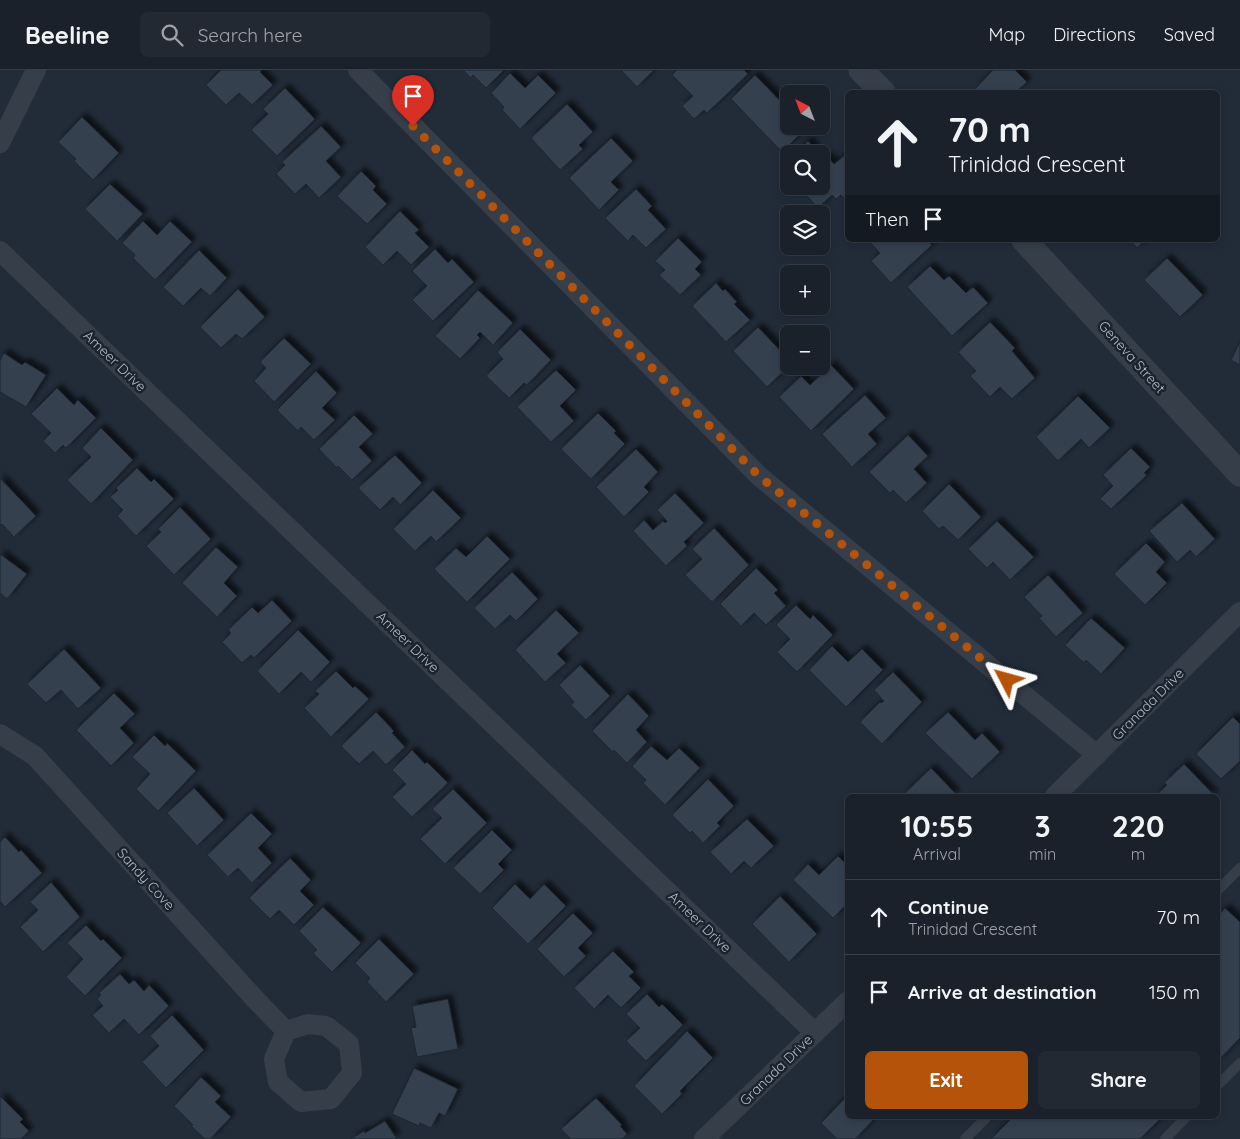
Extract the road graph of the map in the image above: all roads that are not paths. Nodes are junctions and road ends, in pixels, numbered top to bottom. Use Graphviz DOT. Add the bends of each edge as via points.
graph roads {
  1 [pos="36,70"];
  2 [pos="358,70"];
  3 [pos="861,70"];
  4 [pos="881,90"];
  5 [pos="0,143"];
  6 [pos="1026,242"];
  7 [pos="0,251"];
  8 [pos="1240,474"];
  9 [pos="1240,612"];
  10 [pos="0,734"];
  11 [pos="1097,755"];
  12 [pos="1057,794"];
  13 [pos="1240,868"];
  14 [pos="1220,888"];
  15 [pos="845,1004"];
  16 [pos="286,1031"];
  17 [pos="815,1033"];
  18 [pos="1240,1063"];
  19 [pos="1220,1083"];
  20 [pos="985,1119"];
  21 [pos="1184,1119"];
  22 [pos="704,1139"];
  23 [pos="965,1139"];
  24 [pos="1165,1139"];
  1 -- 5 [label="street"];
  2 -- 11 [label="street" via="759,476"];
  3 -- 4 [label="street"];
  6 -- 8 [label="street, Geneva Street"];
  7 -- 17 [label="street, Ameer Drive"];
  9 -- 11 [label="street, Granada Drive"];
  10 -- 16 [label="street, Sandy Cove" via="34,756 254,1000"];
  11 -- 12 [label="street, Granada Drive"];
  13 -- 14 [label="lane"];
  15 -- 17 [label="street, Granada Drive"];
  17 -- 22 [label="street, Granada Drive"];
  18 -- 19 [label="lane"];
  20 -- 23 [label="lane"];
  21 -- 24 [label="lane"];
}
